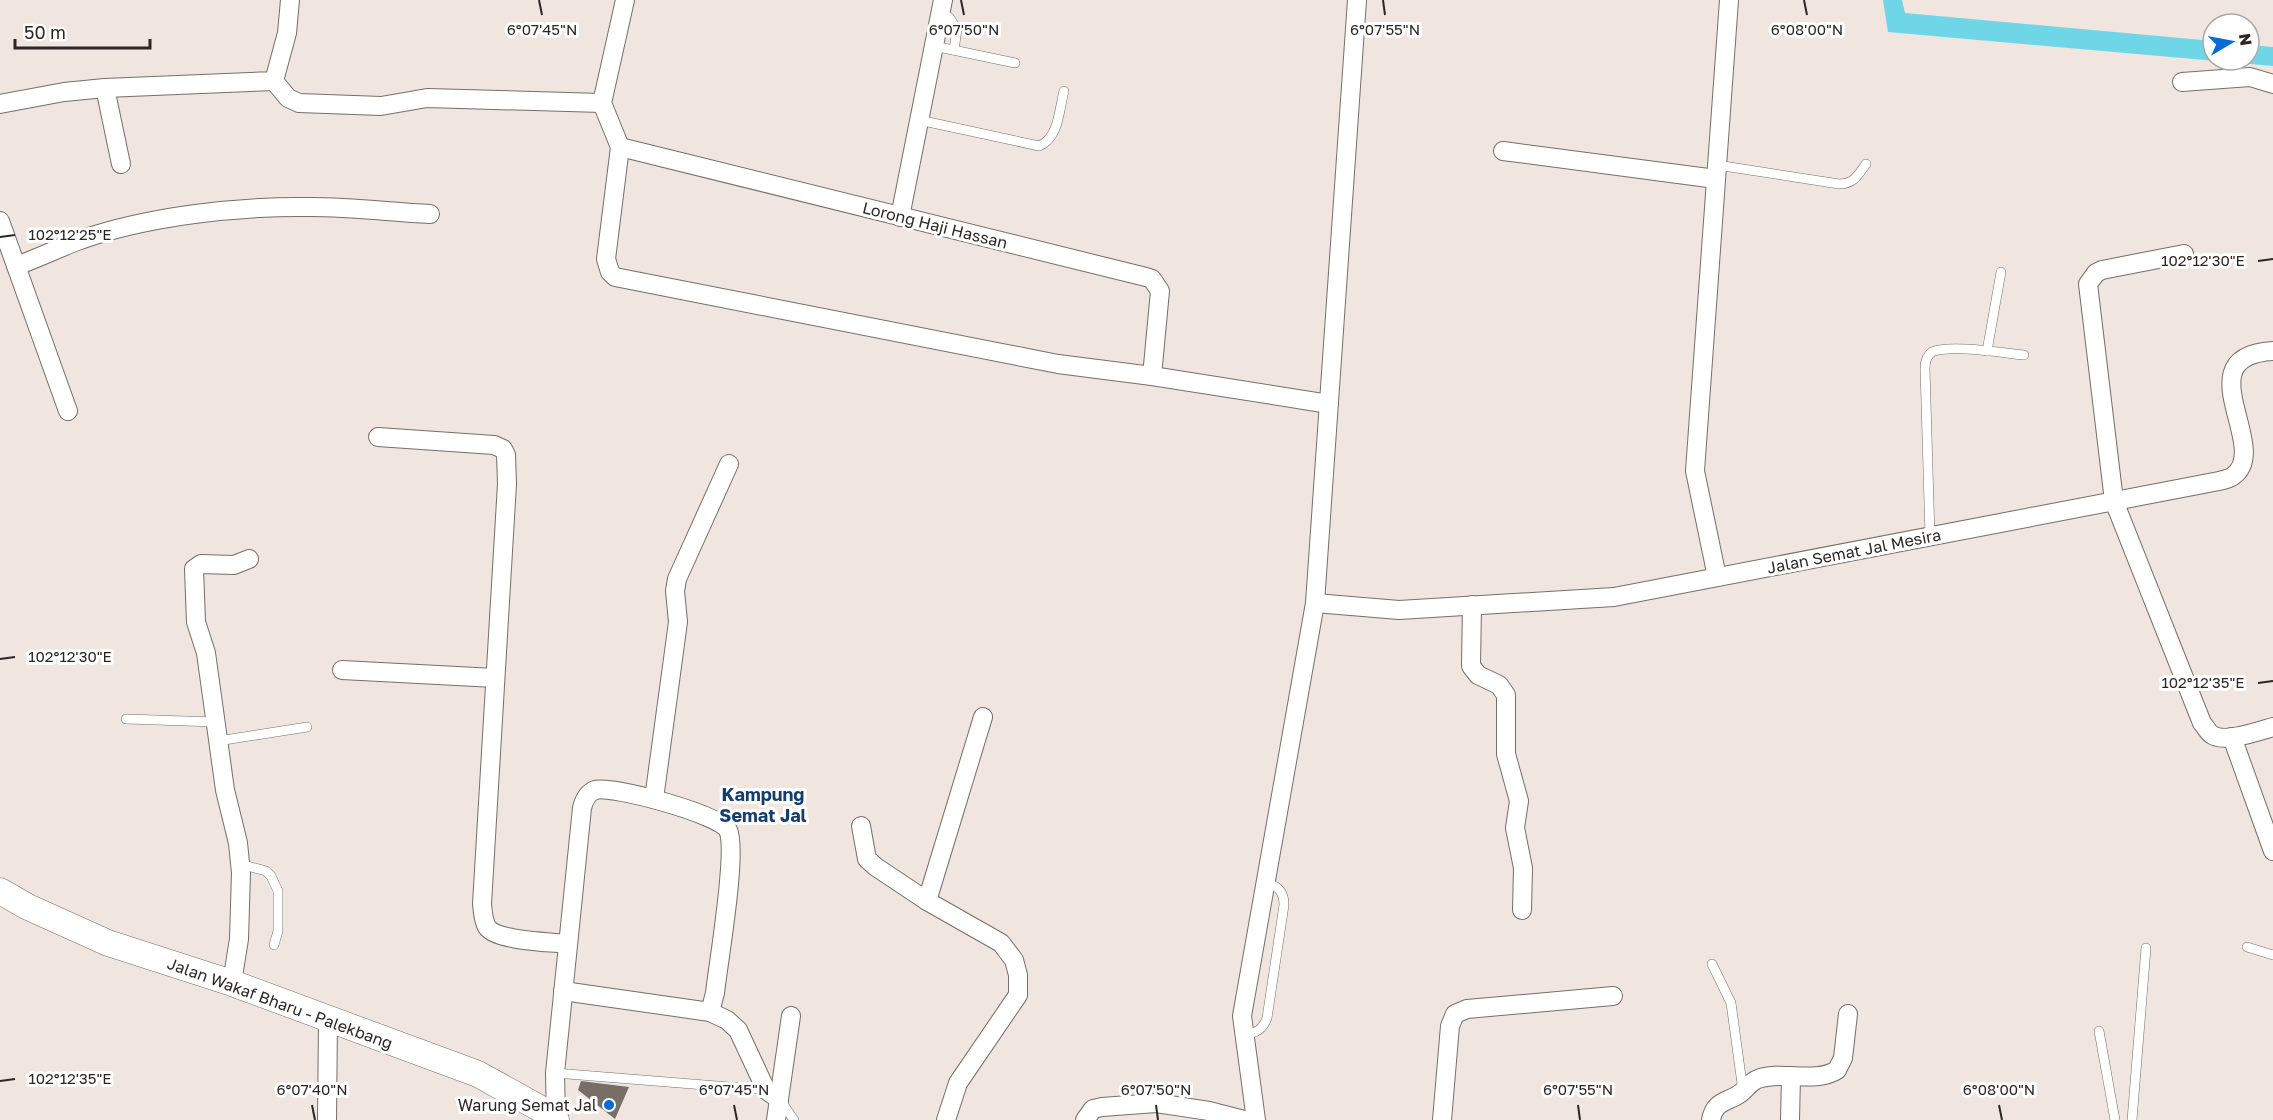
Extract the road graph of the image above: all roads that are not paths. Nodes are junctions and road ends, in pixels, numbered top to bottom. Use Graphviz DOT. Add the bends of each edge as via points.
graph roads {
  1 [pos="290,0"];
  2 [pos="625,0"];
  3 [pos="1357,0"];
  4 [pos="1729,0"];
  5 [pos="942,7"];
  6 [pos="934,46"];
  7 [pos="954,50"];
  8 [pos="1015,63"];
  9 [pos="274,81"];
  10 [pos="2182,82"];
  11 [pos="2273,84"];
  12 [pos="105,88"];
  13 [pos="1064,91"];
  14 [pos="602,103"];
  15 [pos="0,104"];
  16 [pos="919,120"];
  17 [pos="621,147"];
  18 [pos="1503,151"];
  19 [pos="121,164"];
  20 [pos="1866,164"];
  21 [pos="1717,172"];
  22 [pos="430,214"];
  23 [pos="900,217"];
  24 [pos="0,221"];
  25 [pos="2184,254"];
  26 [pos="16,266"];
  27 [pos="2001,272"];
  28 [pos="1987,351"];
  29 [pos="2273,351"];
  30 [pos="2024,355"];
  31 [pos="1152,376"];
  32 [pos="1329,404"];
  33 [pos="68,411"];
  34 [pos="378,437"];
  35 [pos="729,464"];
  36 [pos="2114,501"];
  37 [pos="1930,536"];
  38 [pos="249,559"];
  39 [pos="1717,577"];
  40 [pos="1315,603"];
  41 [pos="1472,605"];
  42 [pos="342,670"];
  43 [pos="495,678"];
  44 [pos="983,717"];
  45 [pos="126,719"];
  46 [pos="216,722"];
  47 [pos="307,727"];
  48 [pos="2273,727"];
  49 [pos="2232,737"];
  50 [pos="219,741"];
  51 [pos="654,799"];
  52 [pos="861,826"];
  53 [pos="2273,851"];
  54 [pos="240,864"];
  55 [pos="1265,883"];
  56 [pos="0,891"];
  57 [pos="927,900"];
  58 [pos="1522,910"];
  59 [pos="568,944"];
  60 [pos="274,945"];
  61 [pos="2247,947"];
  62 [pos="2146,948"];
  63 [pos="2273,955"];
  64 [pos="1712,964"];
  65 [pos="232,983"];
  66 [pos="563,991"];
  67 [pos="1613,996"];
  68 [pos="710,1012"];
  69 [pos="1848,1014"];
  70 [pos="791,1016"];
  71 [pos="328,1020"];
  72 [pos="2099,1031"];
  73 [pos="1244,1034"];
  74 [pos="555,1073"];
  75 [pos="1791,1076"];
  76 [pos="1743,1091"];
  77 [pos="772,1095"];
  78 [pos="548,1117"];
  79 [pos="327,1120"];
  80 [pos="776,1120"];
  81 [pos="794,1120"];
  82 [pos="946,1120"];
  83 [pos="1085,1120"];
  84 [pos="1244,1120"];
  85 [pos="1256,1120"];
  86 [pos="1442,1120"];
  87 [pos="1711,1120"];
  88 [pos="1790,1120"];
  89 [pos="2115,1120"];
  90 [pos="2132,1120"];
  1 -- 9 [label="street" via="287,33"];
  2 -- 14 [label="street"];
  3 -- 32 [label="street"];
  4 -- 21 [label="street"];
  5 -- 6 [label="street"];
  5 -- 7 [label="lane" via="957,29"];
  6 -- 7 [label="lane"];
  6 -- 16 [label="street"];
  7 -- 8 [label="lane"];
  9 -- 12 [label="street"];
  9 -- 14 [label="street" via="288,98 299,103 381,106 427,98"];
  10 -- 11 [label="street" via="2250,77"];
  12 -- 15 [label="street"];
  12 -- 19 [label="street"];
  13 -- 16 [label="lane" via="1054,132 1039,146"];
  14 -- 17 [label="street"];
  16 -- 23 [label="street"];
  17 -- 23 [label="street, Lorong Haji Hassan"];
  17 -- 31 [label="street" via="606,259 610,272 621,280 1058,364"];
  18 -- 21 [label="street"];
  20 -- 21 [label="lane" via="1854,180 1839,184"];
  21 -- 39 [label="street" via="1695,471"];
  22 -- 26 [label="street" via="311,207 193,215 156,220 81,240"];
  23 -- 31 [label="street, Lorong Haji Hassan" via="1152,279 1160,291"];
  24 -- 26 [label="street"];
  25 -- 36 [label="street" via="2102,270 2088,284"];
  26 -- 33 [label="street"];
  27 -- 28 [label="lane"];
  28 -- 30 [label="lane"];
  28 -- 37 [label="lane" via="1950,349 1932,352 1926,361"];
  29 -- 36 [label="street, Jalan Semat Jal Mesira" via="2244,356 2234,366 2232,381 2244,452 2243,465 2233,476"];
  31 -- 32 [label="street"];
  32 -- 40 [label="street"];
  34 -- 43 [label="street" via="494,445 506,455"];
  35 -- 51 [label="street" via="677,579 678,622"];
  36 -- 37 [label="street, Jalan Semat Jal Mesira"];
  36 -- 49 [label="street" via="2202,723 2218,738"];
  37 -- 39 [label="street, Jalan Semat Jal Mesira"];
  38 -- 46 [label="street" via="234,565 201,564 194,569 196,622 206,653"];
  39 -- 41 [label="street, Jalan Semat Jal Mesira" via="1614,597"];
  40 -- 41 [label="street, Jalan Semat Jal Mesira" via="1399,610"];
  40 -- 55 [label="street"];
  41 -- 58 [label="street" via="1471,666 1506,694 1506,754 1520,801 1515,828 1522,864"];
  42 -- 43 [label="street"];
  43 -- 59 [label="street" via="484,919 488,928 501,936"];
  44 -- 57 [label="street"];
  45 -- 46 [label="lane"];
  46 -- 50 [label="street"];
  47 -- 50 [label="lane"];
  48 -- 49 [label="street"];
  49 -- 53 [label="street"];
  50 -- 54 [label="street"];
  51 -- 59 [label="street" via="603,789 595,790 584,800"];
  51 -- 68 [label="street" via="718,821 729,832 730,864"];
  52 -- 57 [label="street" via="867,859"];
  54 -- 60 [label="lane" via="266,871 276,885 278,932"];
  54 -- 65 [label="street" via="239,939"];
  55 -- 73 [label="street" via="1242,1016"];
  55 -- 73 [label="lane" via="1281,891 1284,905 1268,1018 1256,1033"];
  56 -- 65 [label="main road, Jalan Wakaf Bharu - Palekbang" via="108,942"];
  57 -- 82 [label="street" via="1001,943 1014,960 1018,975 1018,995 958,1083"];
  59 -- 66 [label="street"];
  61 -- 63 [label="lane"];
  62 -- 90 [label="lane"];
  64 -- 76 [label="lane" via="1731,1003"];
  65 -- 71 [label="main road, Jalan Wakaf Bharu - Palekbang"];
  66 -- 68 [label="street"];
  66 -- 74 [label="street"];
  67 -- 86 [label="street" via="1467,1009 1455,1014 1450,1026"];
  68 -- 77 [label="street" via="738,1030"];
  69 -- 75 [label="street" via="1838,1070 1826,1075"];
  70 -- 77 [label="street"];
  71 -- 78 [label="main road, Jalan Wakaf Bharu - Palekbang" via="477,1074"];
  71 -- 79 [label="street"];
  72 -- 89 [label="lane"];
  73 -- 85 [label="street"];
  74 -- 77 [label="lane"];
  74 -- 78 [label="street"];
  75 -- 76 [label="street" via="1757,1079"];
  75 -- 88 [label="street"];
  76 -- 87 [label="street" via="1719,1103"];
  77 -- 80 [label="street"];
  77 -- 81 [label="lane"];
  83 -- 84 [label="street" via="1093,1109 1156,1103"];
}
